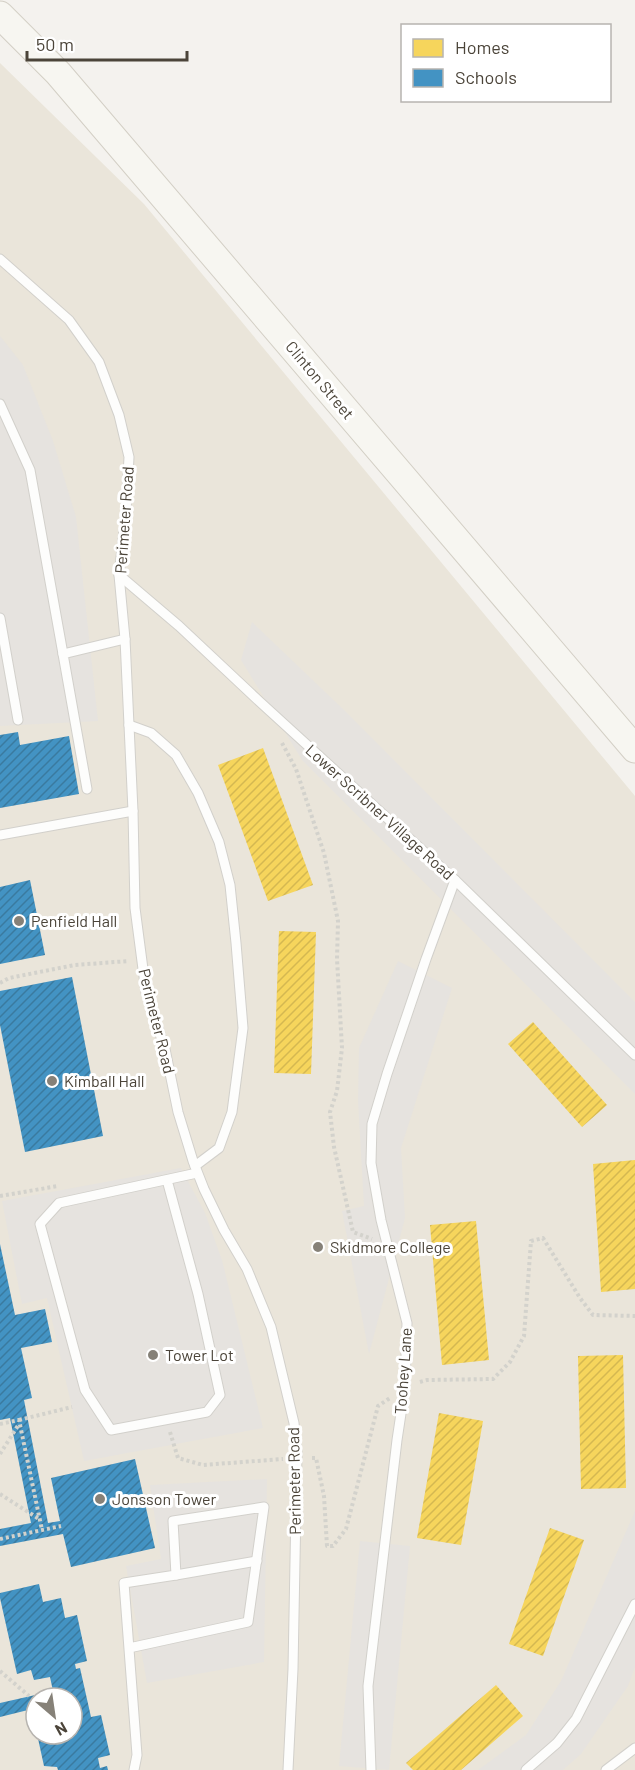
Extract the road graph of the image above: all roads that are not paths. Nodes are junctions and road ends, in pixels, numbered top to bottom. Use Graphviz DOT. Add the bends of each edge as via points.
graph roads {
  1 [pos="0,15"];
  2 [pos="0,259"];
  3 [pos="0,404"];
  4 [pos="119,575"];
  5 [pos="0,618"];
  6 [pos="125,639"];
  7 [pos="63,654"];
  8 [pos="4,659"];
  9 [pos="18,720"];
  10 [pos="129,725"];
  11 [pos="635,749"];
  12 [pos="87,789"];
  13 [pos="132,811"];
  14 [pos="0,835"];
  15 [pos="455,880"];
  16 [pos="635,1055"];
  17 [pos="196,1170"];
  18 [pos="167,1180"];
  19 [pos="257,1561"];
  20 [pos="176,1575"];
  21 [pos="635,1604"];
  22 [pos="129,1648"];
  23 [pos="635,1748"];
  24 [pos="134,1770"];
  25 [pos="288,1770"];
  26 [pos="371,1770"];
  27 [pos="526,1770"];
  28 [pos="606,1770"];
  1 -- 11 [label="street, Clinton Street" via="66,82"];
  2 -- 4 [label="lane, Perimeter Road" via="69,320 99,363 119,415 129,457"];
  3 -- 7 [label="lane" via="30,470"];
  4 -- 6 [label="lane, Perimeter Road"];
  4 -- 15 [label="lane, Lower Scribner Village Road"];
  5 -- 8 [label="lane"];
  6 -- 7 [label="lane"];
  6 -- 10 [label="lane, Perimeter Road"];
  7 -- 12 [label="lane"];
  8 -- 9 [label="lane"];
  10 -- 13 [label="lane, Perimeter Road"];
  10 -- 17 [label="lane" via="152,733 176,755 219,842 230,885 243,1028 232,1112 219,1148"];
  13 -- 14 [label="lane"];
  13 -- 17 [label="lane, Perimeter Road" via="135,908 146,992"];
  15 -- 16 [label="lane, Lower Scribner Village Road"];
  15 -- 26 [label="lane, Toohey Lane" via="372,1124 371,1163 407,1333 405,1387 368,1686"];
  17 -- 18 [label="lane"];
  17 -- 25 [label="lane, Perimeter Road" via="247,1269 271,1327 294,1424 294,1669"];
  18 -- 18 [label="lane" via="59,1203 40,1224 85,1390 111,1430 207,1412 220,1395 198,1293"];
  19 -- 20 [label="lane"];
  19 -- 20 [label="lane" via="264,1507 173,1521"];
  19 -- 22 [label="lane" via="248,1622"];
  20 -- 22 [label="lane" via="124,1583"];
  21 -- 27 [label="lane" via="576,1719 557,1743"];
  22 -- 24 [label="lane" via="137,1755"];
  23 -- 28 [label="lane"];
}
